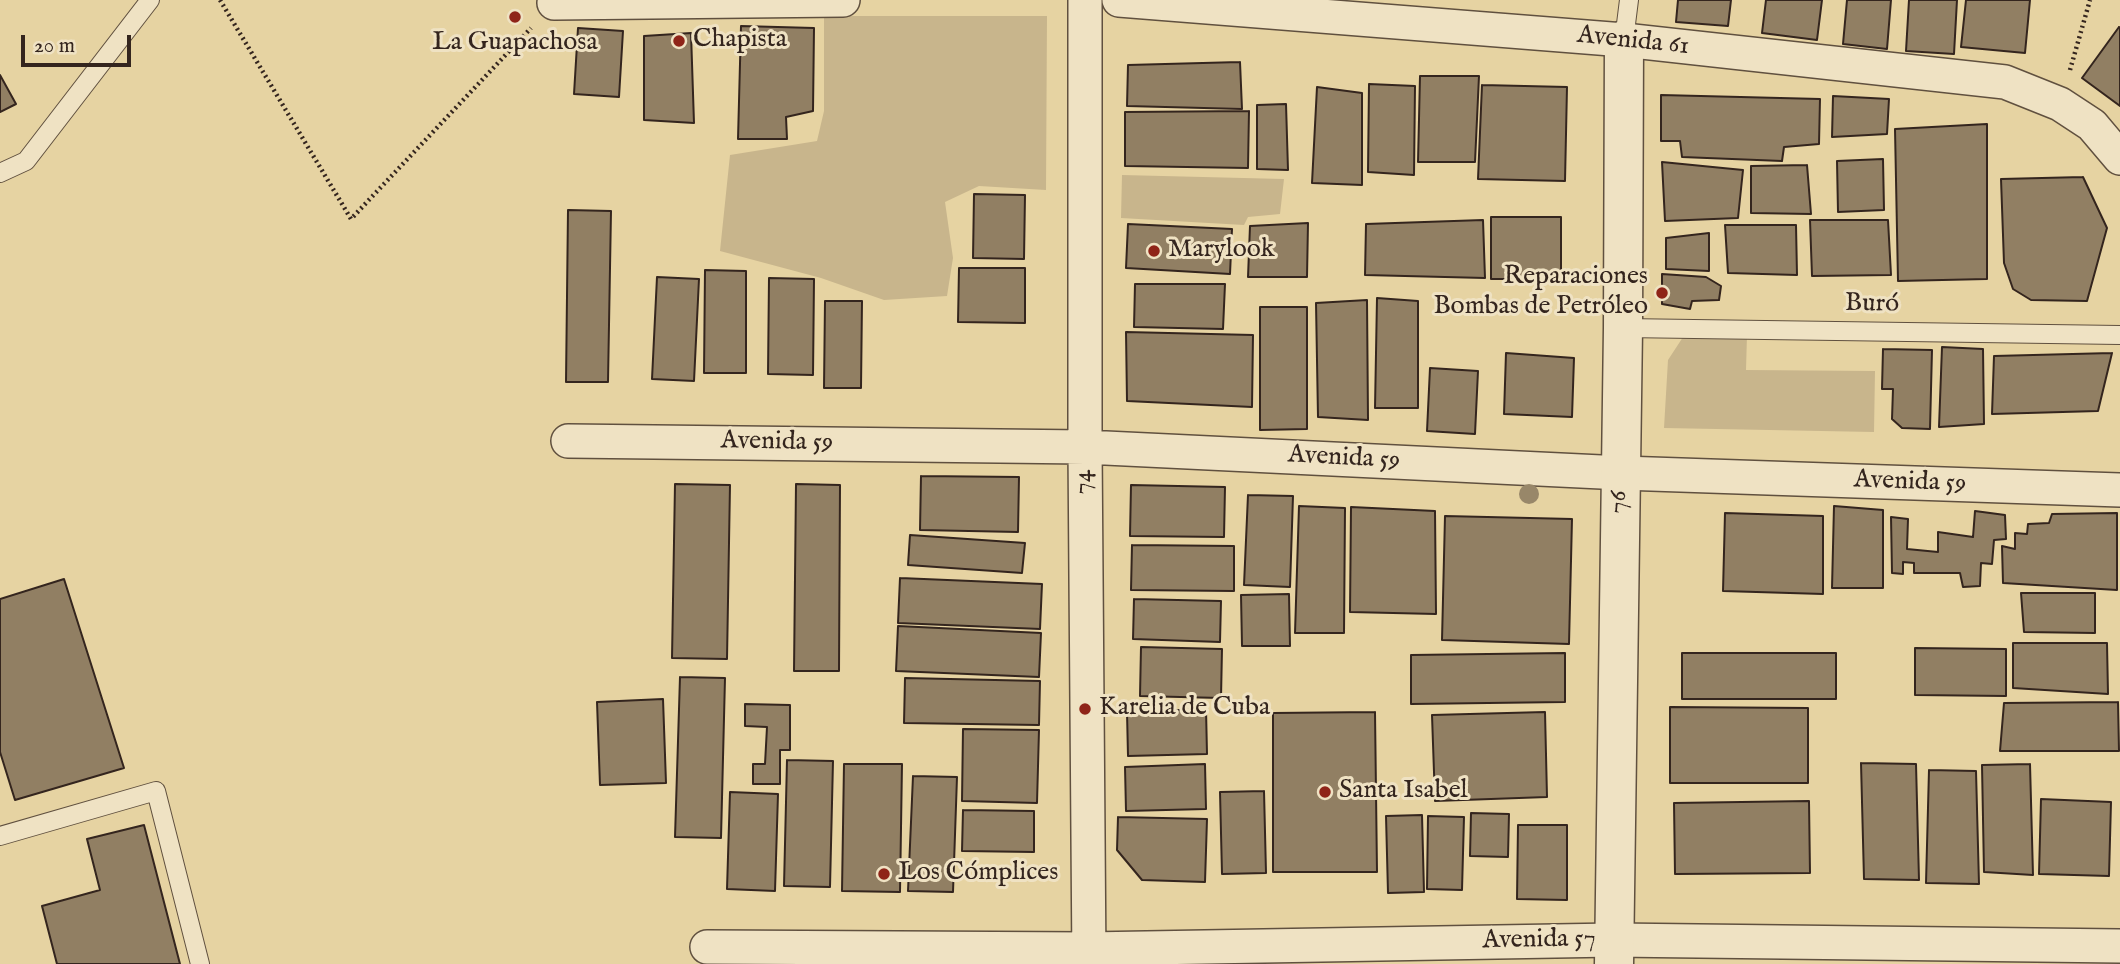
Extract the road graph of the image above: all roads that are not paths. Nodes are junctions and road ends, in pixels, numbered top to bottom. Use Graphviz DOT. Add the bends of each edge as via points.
graph roads {
  1 [pos="150,0"];
  2 [pos="843,0"];
  3 [pos="1085,0"];
  4 [pos="1119,0"];
  5 [pos="1629,0"];
  6 [pos="554,3"];
  7 [pos="1624,40"];
  8 [pos="2120,158"];
  9 [pos="0,173"];
  10 [pos="1623,328"];
  11 [pos="2120,335"];
  12 [pos="568,441"];
  13 [pos="1085,447"];
  14 [pos="1620,472"];
  15 [pos="2120,490"];
  16 [pos="0,836"];
  17 [pos="2120,946"];
  18 [pos="707,947"];
  19 [pos="1614,952"];
  20 [pos="1089,957"];
  21 [pos="200,964"];
  1 -- 9 [label="lane" via="26,161"];
  2 -- 6 [label="street"];
  3 -- 13 [label="street, 74"];
  4 -- 7 [label="street, Avenida 61"];
  5 -- 7 [label="lane"];
  7 -- 8 [label="street, Avenida 61" via="2006,82 2060,104 2092,125"];
  7 -- 10 [label="street, 76"];
  10 -- 11 [label="lane, Buró"];
  10 -- 14 [label="street, 76"];
  12 -- 13 [label="street, Avenida 59"];
  13 -- 14 [label="street, Avenida 59"];
  13 -- 20 [label="street, 74"];
  14 -- 15 [label="street, Avenida 59"];
  14 -- 19 [label="street, 76"];
  16 -- 21 [label="lane" via="156,791"];
  17 -- 19 [label="street, Avenida 57"];
  18 -- 20 [label="street, Avenida 57"];
  19 -- 20 [label="street, Avenida 57"];
}
